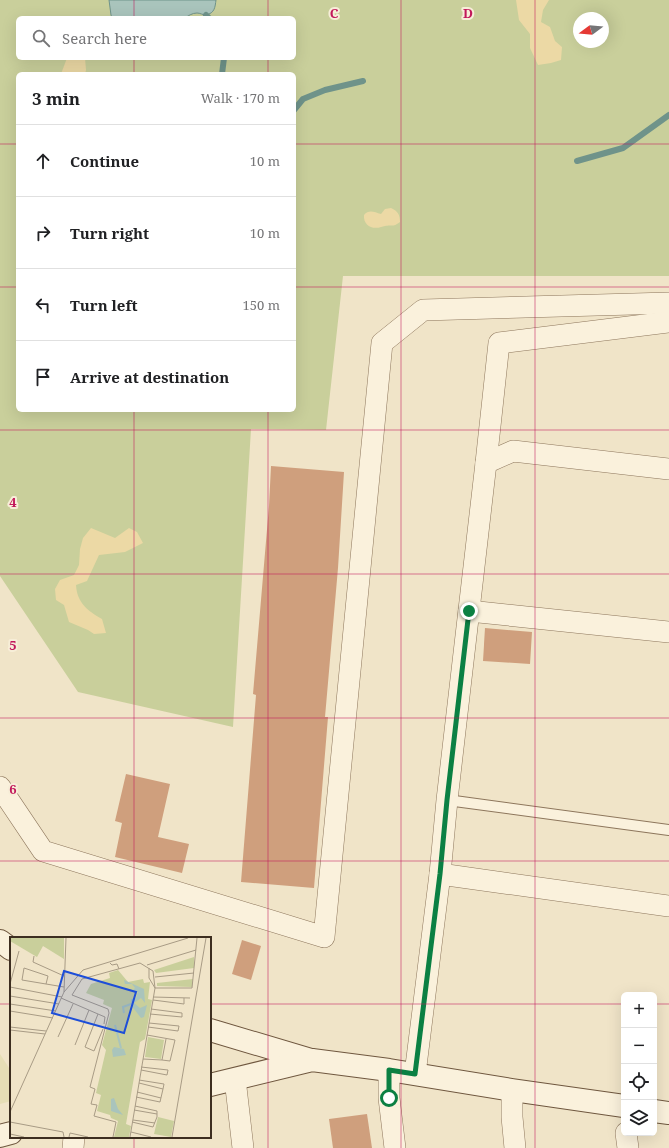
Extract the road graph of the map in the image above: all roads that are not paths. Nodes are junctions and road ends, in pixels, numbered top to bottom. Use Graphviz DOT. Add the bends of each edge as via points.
graph roads {
  1 [pos="669,304"];
  2 [pos="669,322"];
  3 [pos="486,463"];
  4 [pos="669,469"];
  5 [pos="469,611"];
  6 [pos="669,632"];
  7 [pos="0,787"];
  8 [pos="447,800"];
  9 [pos="669,830"];
  10 [pos="440,874"];
  11 [pos="669,906"];
  12 [pos="0,941"];
  13 [pos="10,947"];
  14 [pos="211,1030"];
  15 [pos="312,1060"];
  16 [pos="389,1070"];
  17 [pos="415,1074"];
  18 [pos="235,1079"];
  19 [pos="211,1085"];
  20 [pos="512,1090"];
  21 [pos="621,1109"];
  22 [pos="657,1111"];
  23 [pos="669,1113"];
  24 [pos="10,1133"];
  25 [pos="0,1136"];
  26 [pos="626,1136"];
  27 [pos="74,1138"];
  28 [pos="73,1148"];
  29 [pos="243,1148"];
  30 [pos="395,1148"];
  31 [pos="515,1148"];
  32 [pos="628,1148"];
  1 -- 7 [label="street" via="423,310 382,343 324,938 43,851"];
  2 -- 3 [label="street" via="499,343"];
  3 -- 4 [label="street" via="513,451"];
  3 -- 5 [label="street"];
  5 -- 6 [label="street"];
  5 -- 8 [label="street"];
  8 -- 9 [label="lane"];
  8 -- 10 [label="street"];
  10 -- 11 [label="street"];
  10 -- 17 [label="street"];
  12 -- 13 [label="main road"];
  14 -- 15 [label="main road"];
  15 -- 16 [label="main road"];
  15 -- 18 [label="main road"];
  16 -- 17 [label="main road"];
  16 -- 30 [label="street" via="389,1098"];
  17 -- 20 [label="main road"];
  18 -- 19 [label="main road"];
  18 -- 29 [label="street"];
  20 -- 21 [label="main road"];
  20 -- 31 [label="street"];
  22 -- 23 [label="main road"];
  24 -- 25 [label="main road"];
  26 -- 32 [label="street"];
  27 -- 28 [label="street"];
}
